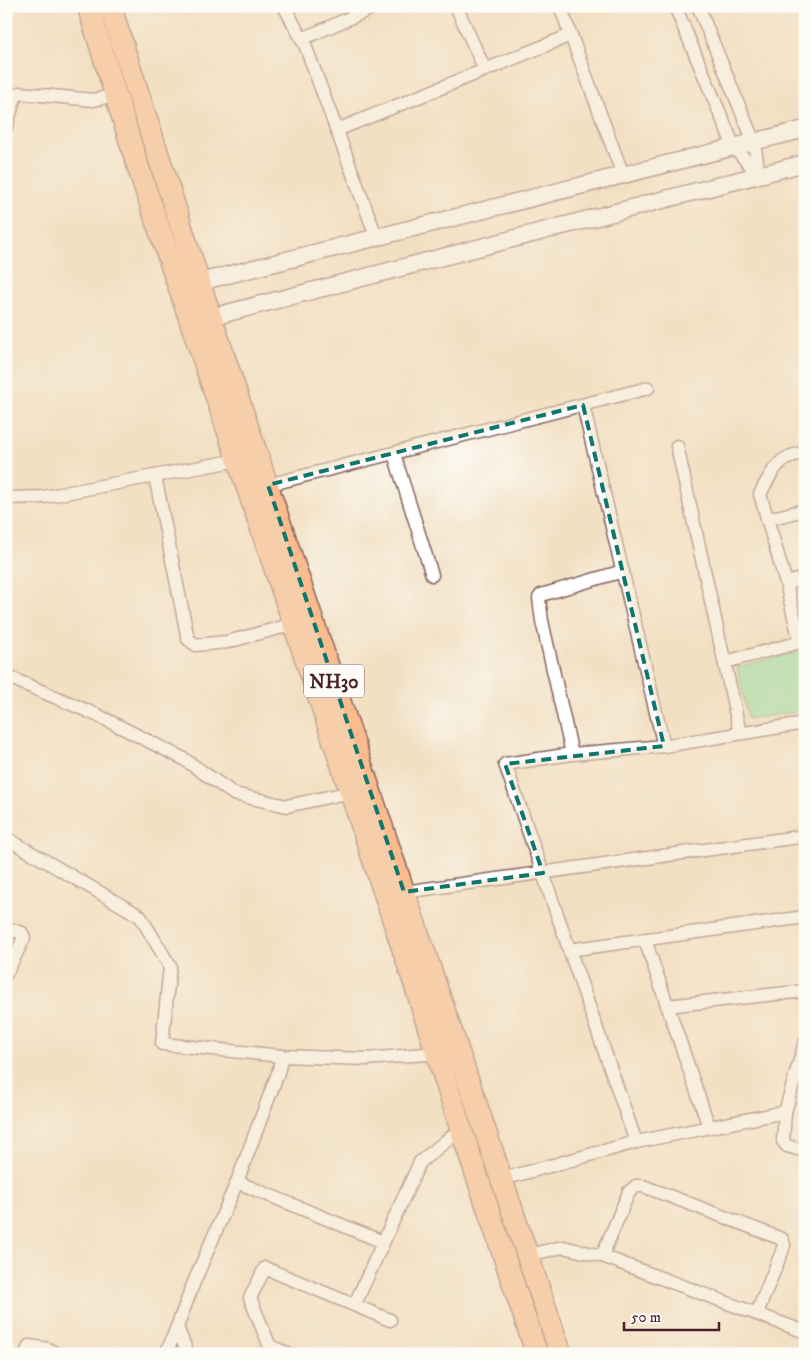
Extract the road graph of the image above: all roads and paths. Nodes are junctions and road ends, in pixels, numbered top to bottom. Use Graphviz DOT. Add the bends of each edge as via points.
graph roads {
  1 [pos="88,6"];
  2 [pos="110,6"];
  3 [pos="284,6"];
  4 [pos="377,6"];
  5 [pos="456,6"];
  6 [pos="560,6"];
  7 [pos="675,6"];
  8 [pos="698,6"];
  9 [pos="571,35"];
  10 [pos="302,38"];
  11 [pos="485,70"];
  12 [pos="115,94"];
  13 [pos="6,127"];
  14 [pos="805,129"];
  15 [pos="337,130"];
  16 [pos="754,142"];
  17 [pos="734,147"];
  18 [pos="805,163"];
  19 [pos="623,174"];
  20 [pos="759,175"];
  21 [pos="376,236"];
  22 [pos="199,282"];
  23 [pos="179,288"];
  24 [pos="211,316"];
  25 [pos="190,323"];
  26 [pos="648,388"];
  27 [pos="583,405"];
  28 [pos="677,446"];
  29 [pos="805,453"];
  30 [pos="394,454"];
  31 [pos="238,460"];
  32 [pos="155,476"];
  33 [pos="268,486"];
  34 [pos="6,498"];
  35 [pos="805,510"];
  36 [pos="768,519"];
  37 [pos="622,571"];
  38 [pos="432,575"];
  39 [pos="805,578"];
  40 [pos="786,583"];
  41 [pos="294,624"];
  42 [pos="802,642"];
  43 [pos="725,662"];
  44 [pos="6,676"];
  45 [pos="805,723"];
  46 [pos="740,733"];
  47 [pos="664,746"];
  48 [pos="572,754"];
  49 [pos="351,792"];
  50 [pos="805,836"];
  51 [pos="6,838"];
  52 [pos="542,873"];
  53 [pos="404,892"];
  54 [pos="805,917"];
  55 [pos="6,928"];
  56 [pos="645,940"];
  57 [pos="569,950"];
  58 [pos="6,974"];
  59 [pos="805,991"];
  60 [pos="667,1006"];
  61 [pos="805,1042"];
  62 [pos="437,1053"];
  63 [pos="282,1056"];
  64 [pos="785,1112"];
  65 [pos="709,1127"];
  66 [pos="461,1129"];
  67 [pos="636,1142"];
  68 [pos="805,1151"];
  69 [pos="503,1179"];
  70 [pos="237,1182"];
  71 [pos="384,1242"];
  72 [pos="528,1254"];
  73 [pos="602,1256"];
  74 [pos="355,1304"];
  75 [pos="757,1313"];
  76 [pos="390,1320"];
  77 [pos="177,1327"];
  78 [pos="805,1332"];
  79 [pos="271,1350"];
  80 [pos="26,1354"];
  81 [pos="57,1354"];
  82 [pos="166,1354"];
  83 [pos="188,1354"];
  84 [pos="288,1354"];
  85 [pos="538,1354"];
  86 [pos="561,1354"];
  1 -- 12 [label="highway, NH30"];
  2 -- 22 [label="highway, NH30"];
  3 -- 10 [label="street"];
  4 -- 10 [label="street"];
  5 -- 11 [label="street"];
  6 -- 9 [label="street"];
  7 -- 17 [label="street"];
  8 -- 16 [label="street"];
  9 -- 11 [label="street"];
  9 -- 19 [label="street"];
  10 -- 15 [label="street"];
  11 -- 15 [label="street"];
  12 -- 13 [label="street" via="94,100 20,93 15,97"];
  12 -- 23 [label="highway, NH30"];
  14 -- 16 [label="street"];
  15 -- 21 [label="street"];
  16 -- 17 [label="street"];
  16 -- 20 [label="street"];
  17 -- 19 [label="street"];
  17 -- 20 [label="street"];
  18 -- 20 [label="street"];
  19 -- 21 [label="street"];
  20 -- 24 [label="street"];
  21 -- 22 [label="street"];
  22 -- 23 [label="street"];
  22 -- 24 [label="highway, NH30"];
  23 -- 25 [label="highway, NH30"];
  24 -- 25 [label="street"];
  24 -- 33 [label="highway, NH30"];
  25 -- 31 [label="highway, NH30"];
  26 -- 27 [label="street"];
  27 -- 30 [label="street"];
  27 -- 37 [label="street"];
  28 -- 43 [label="street"];
  29 -- 36 [label="street" via="785,458 760,494"];
  30 -- 33 [label="street"];
  30 -- 38 [label="street"];
  31 -- 32 [label="street"];
  31 -- 41 [label="highway, NH30"];
  32 -- 34 [label="street" via="44,498"];
  32 -- 41 [label="street" via="188,639 196,645 228,642"];
  33 -- 53 [label="highway, NH30"];
  35 -- 36 [label="street"];
  36 -- 40 [label="street"];
  37 -- 47 [label="street"];
  37 -- 48 [label="street" via="552,590 539,598"];
  39 -- 40 [label="street"];
  40 -- 42 [label="street"];
  41 -- 49 [label="highway, NH30"];
  42 -- 43 [label="street"];
  43 -- 46 [label="street"];
  44 -- 49 [label="street" via="97,715 184,759 234,794 287,806"];
  45 -- 46 [label="street"];
  46 -- 47 [label="street"];
  47 -- 48 [label="street"];
  48 -- 52 [label="street" via="505,764"];
  49 -- 62 [label="highway, NH30"];
  50 -- 52 [label="street"];
  51 -- 63 [label="street" via="140,916 170,966 162,1044"];
  52 -- 53 [label="street"];
  52 -- 57 [label="street"];
  53 -- 69 [label="highway, NH30"];
  54 -- 56 [label="street"];
  55 -- 58 [label="street" via="22,933 24,938"];
  56 -- 57 [label="street"];
  56 -- 60 [label="street"];
  57 -- 67 [label="street"];
  59 -- 60 [label="street"];
  60 -- 65 [label="street"];
  61 -- 64 [label="street"];
  62 -- 63 [label="street" via="366,1058"];
  62 -- 66 [label="highway, NH30"];
  63 -- 70 [label="street"];
  64 -- 65 [label="street"];
  64 -- 68 [label="street" via="783,1141 787,1146"];
  65 -- 67 [label="street"];
  66 -- 71 [label="street" via="420,1162"];
  66 -- 85 [label="highway, NH30"];
  67 -- 69 [label="street"];
  69 -- 72 [label="highway, NH30"];
  70 -- 71 [label="street"];
  70 -- 77 [label="street"];
  71 -- 74 [label="street"];
  72 -- 73 [label="street" via="563,1248"];
  72 -- 86 [label="highway, NH30"];
  73 -- 75 [label="street"];
  73 -- 75 [label="street" via="629,1192 636,1186 643,1186 782,1239 781,1254"];
  74 -- 76 [label="street"];
  74 -- 79 [label="street" via="264,1268 250,1298"];
  75 -- 78 [label="street"];
  77 -- 82 [label="street"];
  77 -- 83 [label="street"];
  79 -- 84 [label="street"];
  80 -- 81 [label="street" via="29,1346"];
}
